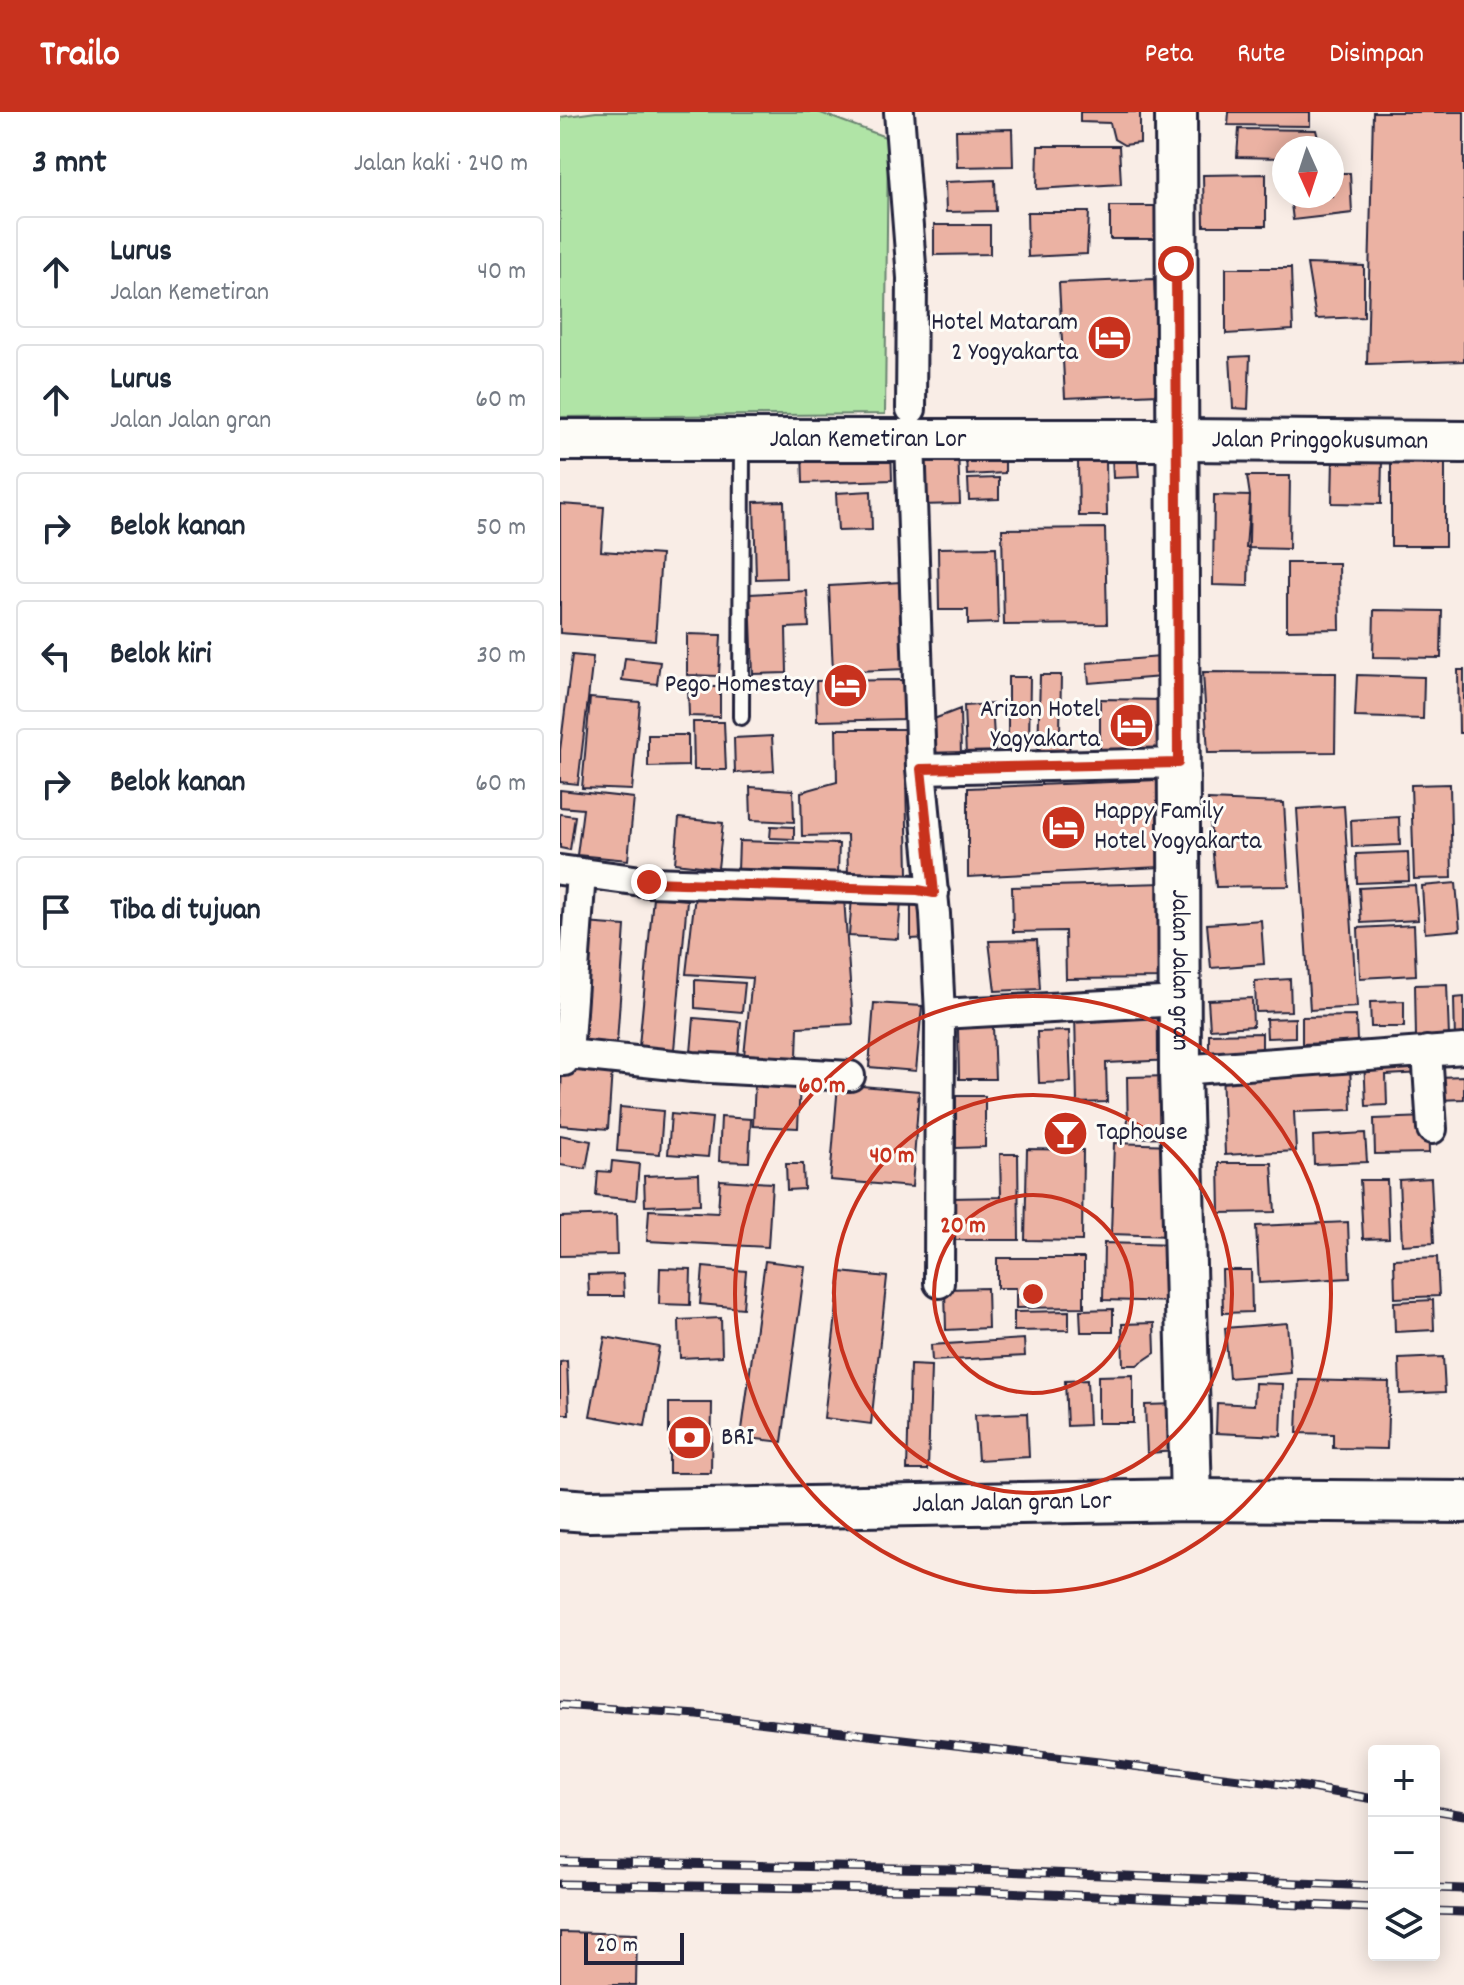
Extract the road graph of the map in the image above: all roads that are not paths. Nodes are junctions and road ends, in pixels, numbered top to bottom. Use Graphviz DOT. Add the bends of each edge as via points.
graph roads {
  1 [pos="899,112"];
  2 [pos="1176,112"];
  3 [pos="910,425"];
  4 [pos="560,440"];
  5 [pos="742,440"];
  6 [pos="1177,440"];
  7 [pos="1464,442"];
  8 [pos="741,717"];
  9 [pos="1178,763"];
  10 [pos="921,769"];
  11 [pos="571,872"];
  12 [pos="934,893"];
  13 [pos="1180,1001"];
  14 [pos="940,1014"];
  15 [pos="1464,1049"];
  16 [pos="1427,1051"];
  17 [pos="564,1057"];
  18 [pos="1180,1070"];
  19 [pos="850,1076"];
  20 [pos="1432,1129"];
  21 [pos="939,1283"];
  22 [pos="1191,1500"];
  23 [pos="1464,1502"];
  24 [pos="560,1509"];
  1 -- 3 [label="street" via="912,278"];
  2 -- 6 [label="street, Jalan Jalan gran"];
  3 -- 5 [label="street, Jalan Kemetiran Lor"];
  3 -- 6 [label="street, Jalan Kemetiran Lor"];
  3 -- 10 [label="street"];
  4 -- 5 [label="street, Jalan Kemetiran Lor"];
  5 -- 8 [label="lane"];
  6 -- 7 [label="street, Jalan Pringgokusuman"];
  6 -- 9 [label="street, Jalan Jalan gran"];
  9 -- 10 [label="street"];
  9 -- 13 [label="street, Jalan Jalan gran"];
  10 -- 12 [label="street"];
  11 -- 12 [label="street" via="649,882"];
  11 -- 17 [label="street"];
  12 -- 14 [label="street"];
  13 -- 14 [label="street"];
  13 -- 18 [label="street, Jalan Jalan gran"];
  14 -- 21 [label="street"];
  15 -- 16 [label="street"];
  16 -- 18 [label="street"];
  16 -- 20 [label="street"];
  17 -- 19 [label="street"];
  18 -- 22 [label="street, Jalan Jalan gran"];
  22 -- 23 [label="street, Jalan Jalan gran Lor"];
  22 -- 24 [label="street, Jalan Jalan gran Lor"];
}
